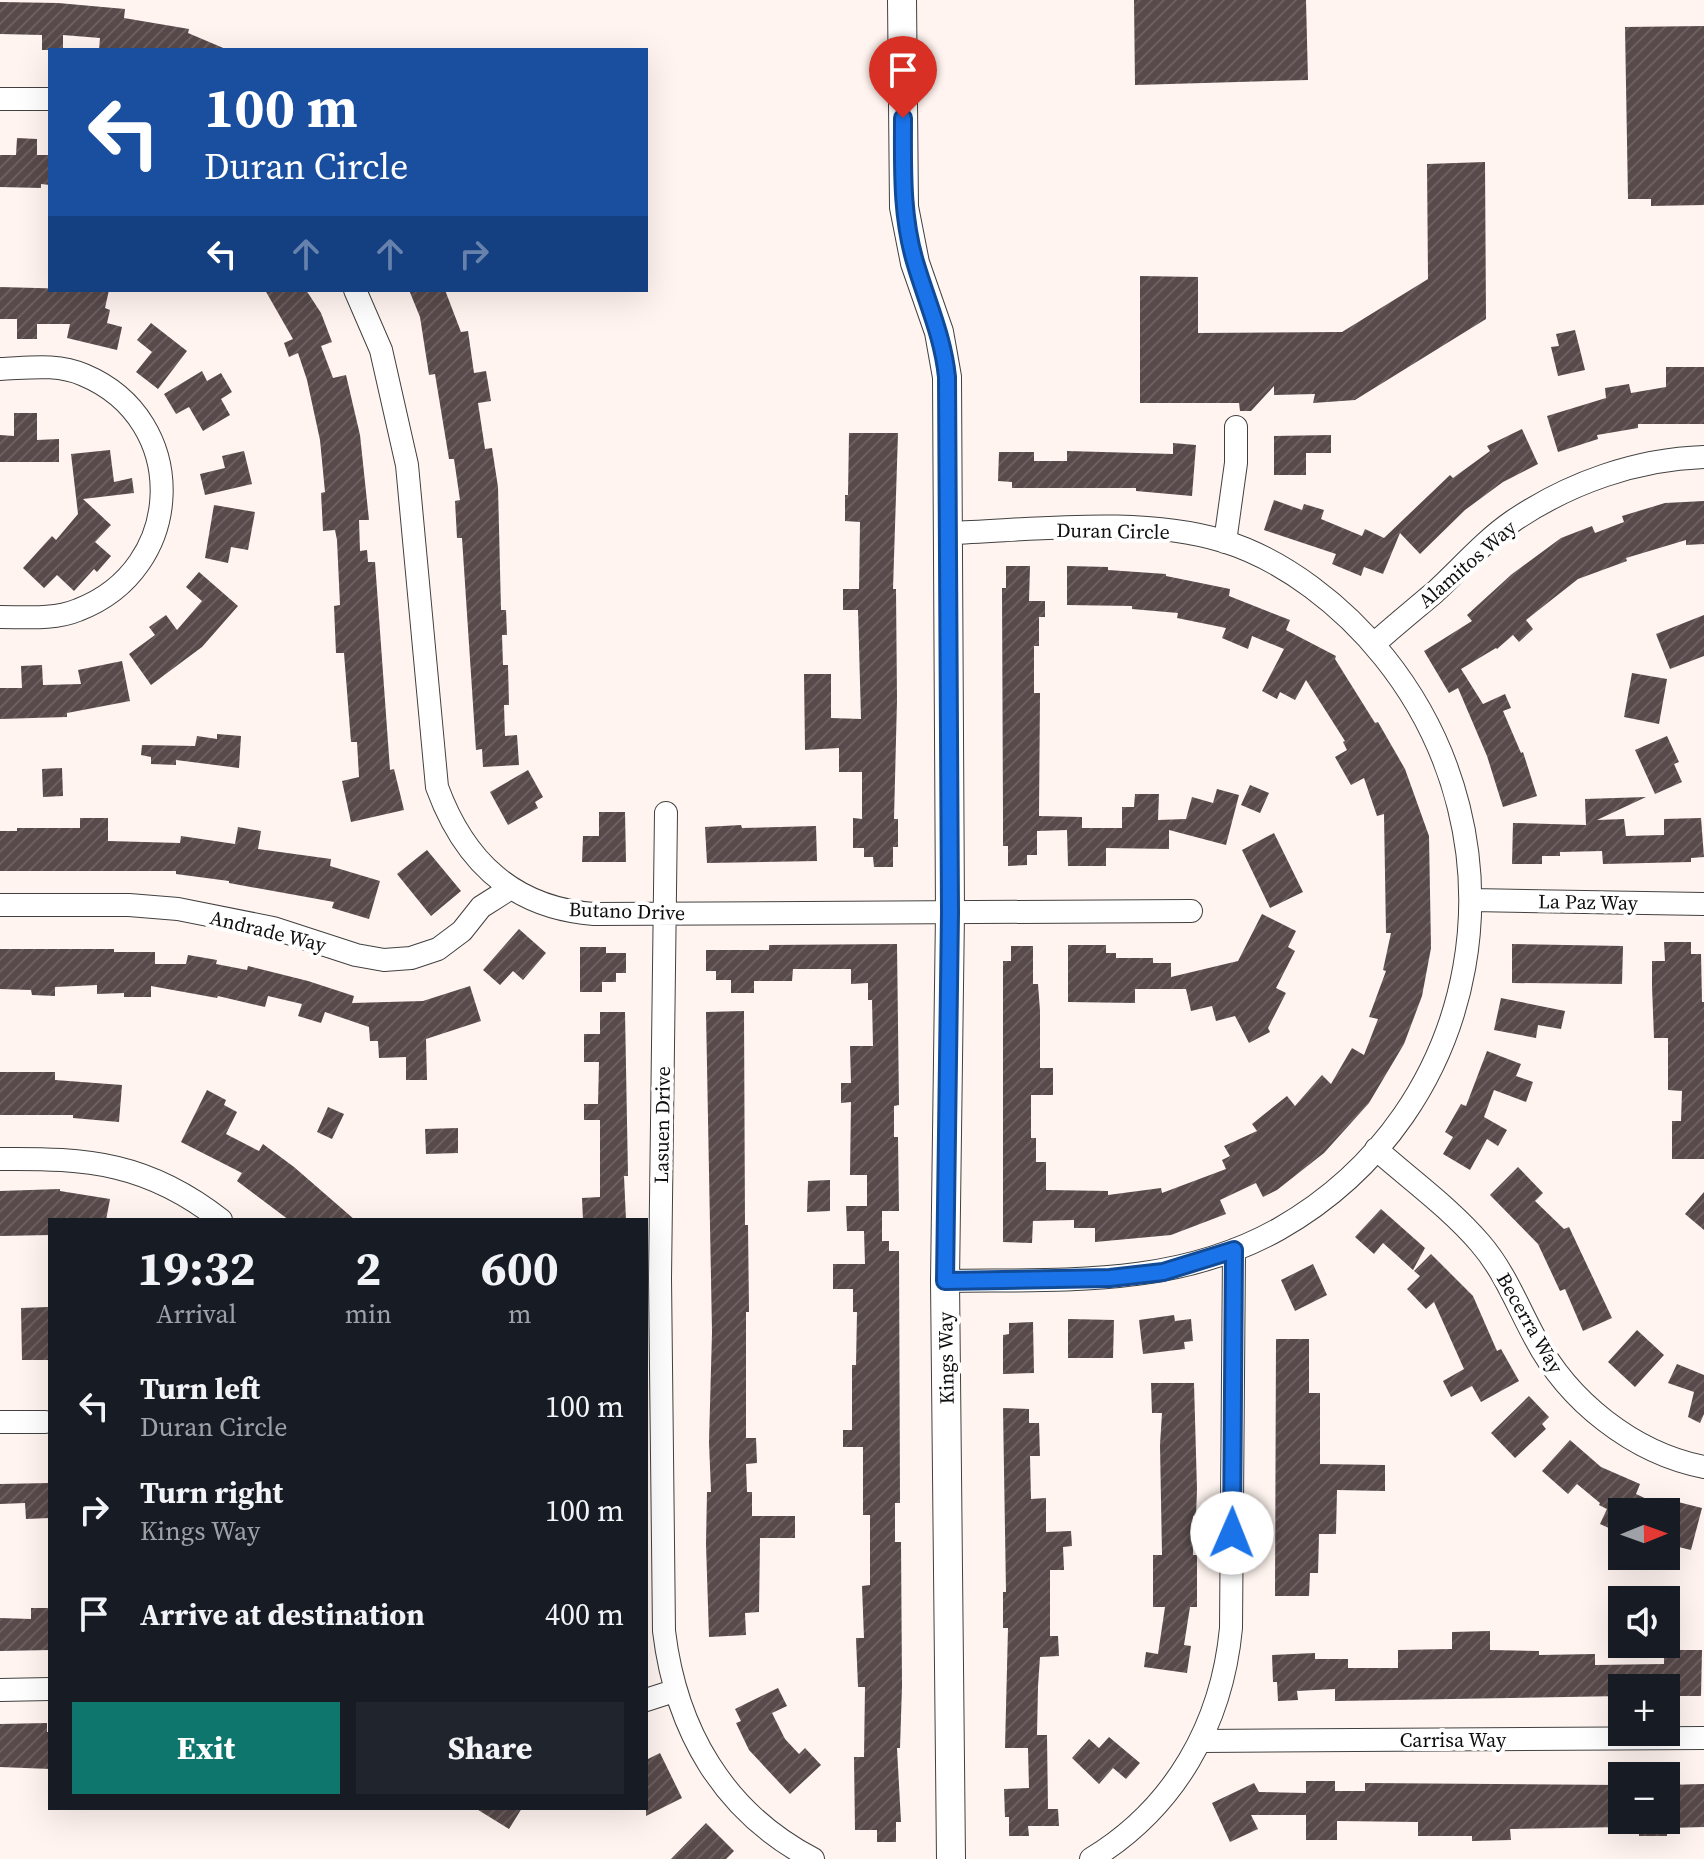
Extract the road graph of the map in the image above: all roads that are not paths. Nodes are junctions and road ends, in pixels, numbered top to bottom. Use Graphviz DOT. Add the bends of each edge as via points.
graph roads {
  1 [pos="902,0"];
  2 [pos="0,99"];
  3 [pos="48,99"];
  4 [pos="356,292"];
  5 [pos="0,369"];
  6 [pos="1236,427"];
  7 [pos="1704,457"];
  8 [pos="949,533"];
  9 [pos="1225,542"];
  10 [pos="0,617"];
  11 [pos="1374,644"];
  12 [pos="666,813"];
  13 [pos="511,888"];
  14 [pos="1472,900"];
  15 [pos="1704,904"];
  16 [pos="0,905"];
  17 [pos="1191,911"];
  18 [pos="950,913"];
  19 [pos="665,914"];
  20 [pos="1376,1149"];
  21 [pos="0,1159"];
  22 [pos="218,1218"];
  23 [pos="1234,1250"];
  24 [pos="653,1278"];
  25 [pos="945,1281"];
  26 [pos="0,1422"];
  27 [pos="45,1422"];
  28 [pos="1704,1467"];
  29 [pos="48,1689"];
  30 [pos="0,1690"];
  31 [pos="674,1691"];
  32 [pos="648,1699"];
  33 [pos="1704,1738"];
  34 [pos="1201,1741"];
  35 [pos="813,1859"];
  36 [pos="951,1859"];
  37 [pos="1091,1859"];
  1 -- 8 [label="street, Kings Way" via="904,207 915,263 946,361"];
  2 -- 3 [label="street"];
  4 -- 13 [label="street, Butano Drive" via="381,350 407,465 437,787 462,841"];
  5 -- 10 [label="street" via="52,367 109,388 149,434 163,494 159,524 147,552 105,597 63,615"];
  6 -- 9 [label="street"];
  7 -- 11 [label="street, Alamitos Way" via="1629,468 1543,503 1490,540"];
  8 -- 9 [label="street, Duran Circle" via="1154,528"];
  8 -- 18 [label="street, Kings Way"];
  9 -- 11 [label="street, Duran Circle" via="1298,579"];
  11 -- 14 [label="street, Duran Circle" via="1410,691 1441,750 1464,826"];
  12 -- 19 [label="street, Lasuen Drive"];
  13 -- 16 [label="street, Andrade Way" via="481,907 438,949 384,960 273,928 178,909"];
  13 -- 19 [label="street, Butano Drive" via="581,913"];
  14 -- 15 [label="street, La Paz Way"];
  14 -- 20 [label="street, Duran Circle" via="1461,984 1441,1047 1424,1083"];
  17 -- 18 [label="street, Butano Drive"];
  18 -- 19 [label="street, Butano Drive"];
  18 -- 25 [label="street, Kings Way"];
  19 -- 24 [label="street, Lasuen Drive"];
  20 -- 23 [label="street, Duran Circle" via="1314,1206"];
  20 -- 28 [label="street, Becerra Way" via="1480,1243 1501,1270 1548,1360 1593,1411 1649,1448"];
  21 -- 22 [label="street" via="64,1158 119,1167 171,1187"];
  23 -- 25 [label="street, Duran Circle" via="1163,1272 1110,1278"];
  23 -- 34 [label="street" via="1231,1628 1222,1687"];
  24 -- 31 [label="street, Lasuen Drive" via="664,1631"];
  25 -- 36 [label="street, Kings Way"];
  26 -- 27 [label="street"];
  29 -- 30 [label="street"];
  31 -- 32 [label="street"];
  31 -- 35 [label="street, Lasuen Drive" via="697,1746 730,1793 772,1833"];
  33 -- 34 [label="street, Carrisa Way"];
  34 -- 37 [label="street" via="1147,1817"];
}
